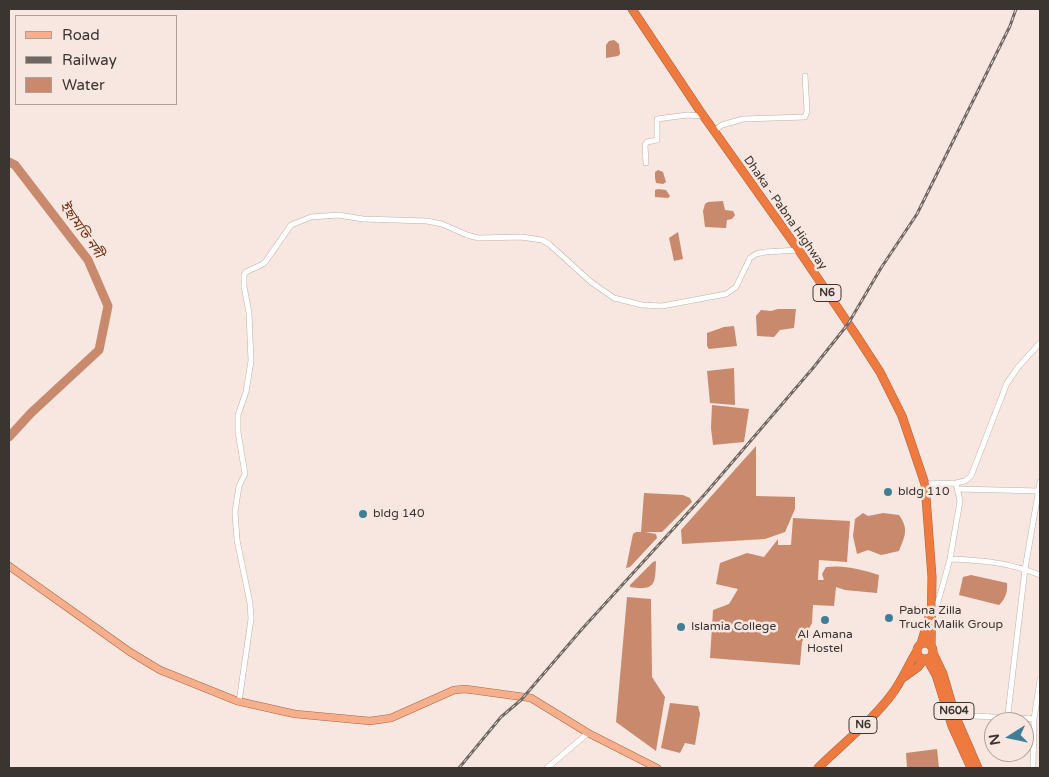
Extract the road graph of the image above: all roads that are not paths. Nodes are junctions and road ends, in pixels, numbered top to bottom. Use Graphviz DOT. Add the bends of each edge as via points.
graph roads {
  1 [pos="632,9"];
  2 [pos="805,76"];
  3 [pos="704,116"];
  4 [pos="714,131"];
  5 [pos="646,163"];
  6 [pos="799,250"];
  7 [pos="1040,343"];
  8 [pos="1040,482"];
  9 [pos="956,483"];
  10 [pos="924,484"];
  11 [pos="958,489"];
  12 [pos="1040,491"];
  13 [pos="950,559"];
  14 [pos="9,566"];
  15 [pos="1025,569"];
  16 [pos="1040,575"];
  17 [pos="931,610"];
  18 [pos="919,647"];
  19 [pos="932,649"];
  20 [pos="925,659"];
  21 [pos="940,675"];
  22 [pos="904,677"];
  23 [pos="1040,680"];
  24 [pos="239,702"];
  25 [pos="1008,712"];
  26 [pos="955,714"];
  27 [pos="984,717"];
  28 [pos="1034,719"];
  29 [pos="588,733"];
  30 [pos="547,768"];
  31 [pos="657,768"];
  32 [pos="818,768"];
  33 [pos="976,768"];
  1 -- 3 [label="highway, Dhaka - Pabna Highway / N6"];
  2 -- 4 [label="street" via="805,117 743,120 722,125"];
  3 -- 4 [label="highway, Dhaka - Pabna Highway / N6"];
  3 -- 5 [label="street" via="657,119 657,140 645,145"];
  4 -- 6 [label="highway, Dhaka - Pabna Highway / N6"];
  6 -- 10 [label="highway, Dhaka - Pabna Highway / N6" via="880,372 902,416"];
  6 -- 24 [label="street" via="756,254 750,258 736,287 726,294 671,305 649,305 614,298 549,244 534,238 479,238 428,221 363,220 338,215 311,217 291,225 266,261 246,272 244,280 251,362 238,415 245,474 236,497 235,512 250,619"];
  7 -- 9 [label="street" via="1007,383 971,476"];
  8 -- 12 [label="street"];
  9 -- 10 [label="street"];
  9 -- 11 [label="street"];
  10 -- 17 [label="highway, Dhaka - Pabna Highway / N6" via="931,555"];
  11 -- 12 [label="street"];
  11 -- 13 [label="street" via="960,501"];
  12 -- 15 [label="street"];
  13 -- 15 [label="street" via="1000,562"];
  13 -- 17 [label="street" via="938,602"];
  14 -- 24 [label="main road" via="153,666"];
  15 -- 16 [label="street"];
  15 -- 25 [label="street"];
  17 -- 18 [label="highway, Dhaka - Pabna Highway"];
  17 -- 19 [label="highway, Dhaka - Pabna Highway / N6"];
  18 -- 19 [label="highway" via="928,644"];
  18 -- 20 [label="highway, N604" via="919,656"];
  18 -- 22 [label="highway, Dhaka - Pabna Highway"];
  19 -- 20 [label="highway"];
  19 -- 21 [label="highway, Dhaka - Pabna Highway / N604"];
  20 -- 21 [label="highway, Dhaka - Pabna Highway / N604"];
  20 -- 22 [label="highway"];
  21 -- 26 [label="highway, Dhaka - Pabna Highway / N604"];
  21 -- 33 [label="highway, Dhaka - Pabna Highway / N604" via="952,726"];
  22 -- 32 [label="highway, N6" via="875,714"];
  23 -- 28 [label="street"];
  24 -- 29 [label="main road" via="295,714 370,722 391,718 454,690 465,689 531,698"];
  26 -- 27 [label="street"];
  26 -- 33 [label="highway, Dhaka - Pabna Highway / N604"];
  29 -- 30 [label="street"];
  29 -- 31 [label="main road"];
}
